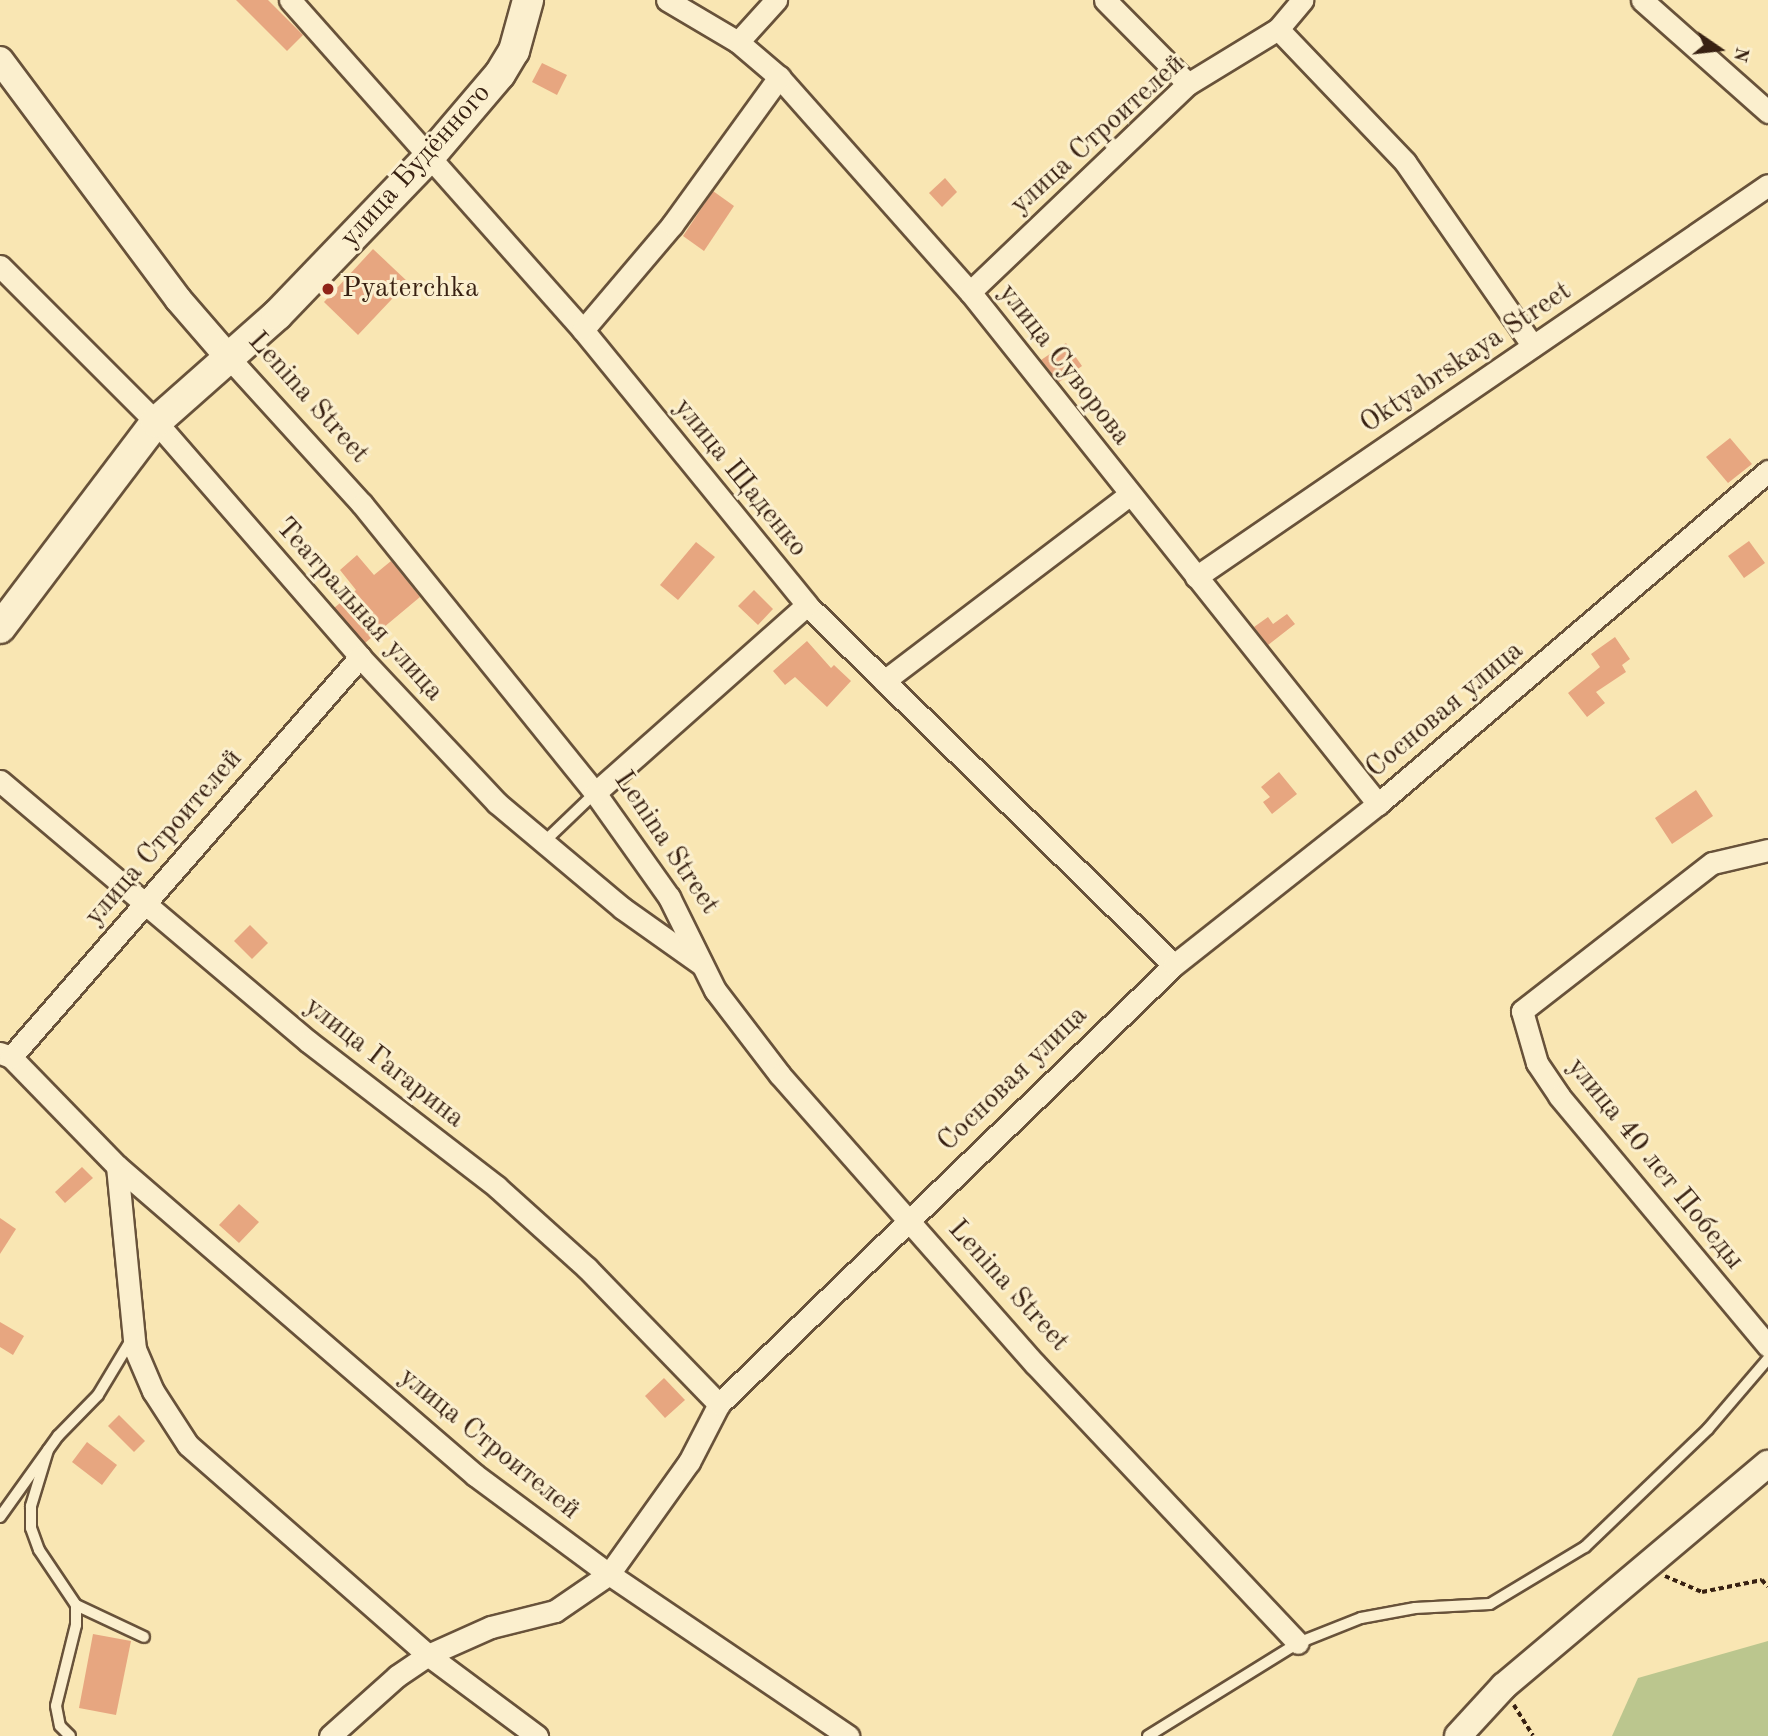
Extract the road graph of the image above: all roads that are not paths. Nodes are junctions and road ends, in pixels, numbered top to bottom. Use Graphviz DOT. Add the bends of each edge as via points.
graph roads {
  1 [pos="290,0"];
  2 [pos="528,0"];
  3 [pos="667,0"];
  4 [pos="776,0"];
  5 [pos="1105,0"];
  6 [pos="1302,0"];
  7 [pos="1642,0"];
  8 [pos="1278,29"];
  9 [pos="738,42"];
  10 [pos="0,60"];
  11 [pos="779,77"];
  12 [pos="1188,84"];
  13 [pos="1768,112"];
  14 [pos="431,155"];
  15 [pos="1768,185"];
  16 [pos="0,266"];
  17 [pos="970,292"];
  18 [pos="583,330"];
  19 [pos="1533,346"];
  20 [pos="230,359"];
  21 [pos="156,422"];
  22 [pos="1768,471"];
  23 [pos="1130,494"];
  24 [pos="1196,577"];
  25 [pos="807,605"];
  26 [pos="0,628"];
  27 [pos="360,657"];
  28 [pos="884,681"];
  29 [pos="0,781"];
  30 [pos="594,793"];
  31 [pos="1378,804"];
  32 [pos="544,842"];
  33 [pos="1768,850"];
  34 [pos="142,904"];
  35 [pos="701,964"];
  36 [pos="1174,965"];
  37 [pos="5,1055"];
  38 [pos="117,1166"];
  39 [pos="907,1220"];
  40 [pos="133,1337"];
  41 [pos="1768,1346"];
  42 [pos="1768,1359"];
  43 [pos="719,1404"];
  44 [pos="48,1450"];
  45 [pos="1768,1464"];
  46 [pos="0,1517"];
  47 [pos="609,1574"];
  48 [pos="76,1605"];
  49 [pos="144,1637"];
  50 [pos="1298,1643"];
  51 [pos="428,1656"];
  52 [pos="70,1736"];
  53 [pos="330,1736"];
  54 [pos="537,1736"];
  55 [pos="848,1736"];
  56 [pos="1148,1736"];
  57 [pos="1458,1736"];
  1 -- 14 [label="street, улица Щаденко"];
  2 -- 14 [label="main road, улица Будённого" via="514,51 500,74"];
  3 -- 9 [label="street, улица Суворова"];
  4 -- 9 [label="street"];
  5 -- 12 [label="street"];
  6 -- 8 [label="street, улица Строителей"];
  7 -- 13 [label="street"];
  8 -- 12 [label="street, улица Строителей"];
  8 -- 19 [label="street" via="1405,162"];
  9 -- 11 [label="street, улица Суворова"];
  10 -- 20 [label="street, Lenina Street" via="178,299"];
  11 -- 17 [label="street, улица Суворова"];
  11 -- 18 [label="street" via="672,225"];
  12 -- 17 [label="street, улица Строителей"];
  14 -- 18 [label="street, улица Щаденко"];
  14 -- 20 [label="main road, улица Будённого"];
  15 -- 19 [label="street, Oktyabrskaya Street"];
  16 -- 21 [label="street, Театральная улица"];
  17 -- 23 [label="street, улица Суворова"];
  18 -- 25 [label="street, улица Щаденко"];
  19 -- 24 [label="street, Oktyabrskaya Street"];
  20 -- 21 [label="main road, улица Будённого"];
  20 -- 30 [label="street, Lenina Street" via="362,504"];
  21 -- 26 [label="main road, улица Будённого"];
  21 -- 27 [label="street, Театральная улица"];
  22 -- 31 [label="street, Сосновая улица"];
  23 -- 24 [label="street, улица Суворова"];
  23 -- 28 [label="street"];
  24 -- 31 [label="street, улица Суворова"];
  25 -- 28 [label="street, улица Щаденко"];
  25 -- 30 [label="street"];
  27 -- 32 [label="street, Театральная улица" via="497,803"];
  27 -- 34 [label="street, улица Строителей"];
  28 -- 36 [label="street, улица Щаденко"];
  29 -- 34 [label="street, улица Гагарина"];
  30 -- 32 [label="lane"];
  30 -- 35 [label="street, Lenina Street" via="669,897"];
  31 -- 36 [label="street, Сосновая улица"];
  32 -- 35 [label="street, Театральная улица" via="622,908"];
  33 -- 41 [label="street, улица 40 лет Победы" via="1712,863 1522,1011 1537,1063 1559,1096"];
  34 -- 37 [label="street, улица Строителей"];
  34 -- 43 [label="street, улица Гагарина" via="309,1042 497,1187 587,1268"];
  35 -- 39 [label="street, Lenina Street" via="736,1022"];
  36 -- 39 [label="street, Сосновая улица"];
  37 -- 38 [label="street, улица Строителей"];
  38 -- 40 [label="street"];
  38 -- 47 [label="street, улица Строителей" via="475,1475"];
  39 -- 43 [label="street, Сосновая улица"];
  39 -- 50 [label="street, Lenina Street" via="1035,1364"];
  40 -- 44 [label="lane" via="98,1395"];
  40 -- 51 [label="street" via="153,1391 188,1445"];
  42 -- 50 [label="lane" via="1708,1429 1585,1547 1490,1604 1415,1608 1361,1618"];
  43 -- 47 [label="street, Сосновая улица" via="689,1462"];
  44 -- 46 [label="lane"];
  44 -- 48 [label="lane" via="31,1506 31,1528 39,1550"];
  45 -- 57 [label="street" via="1504,1686"];
  47 -- 51 [label="street, Сосновая улица" via="555,1611 491,1627"];
  47 -- 55 [label="street, улица Строителей"];
  48 -- 49 [label="lane"];
  48 -- 52 [label="lane" via="76,1625 56,1706 60,1726"];
  50 -- 56 [label="lane"];
  51 -- 53 [label="street, Сосновая улица" via="397,1676"];
  51 -- 54 [label="street"];
}
